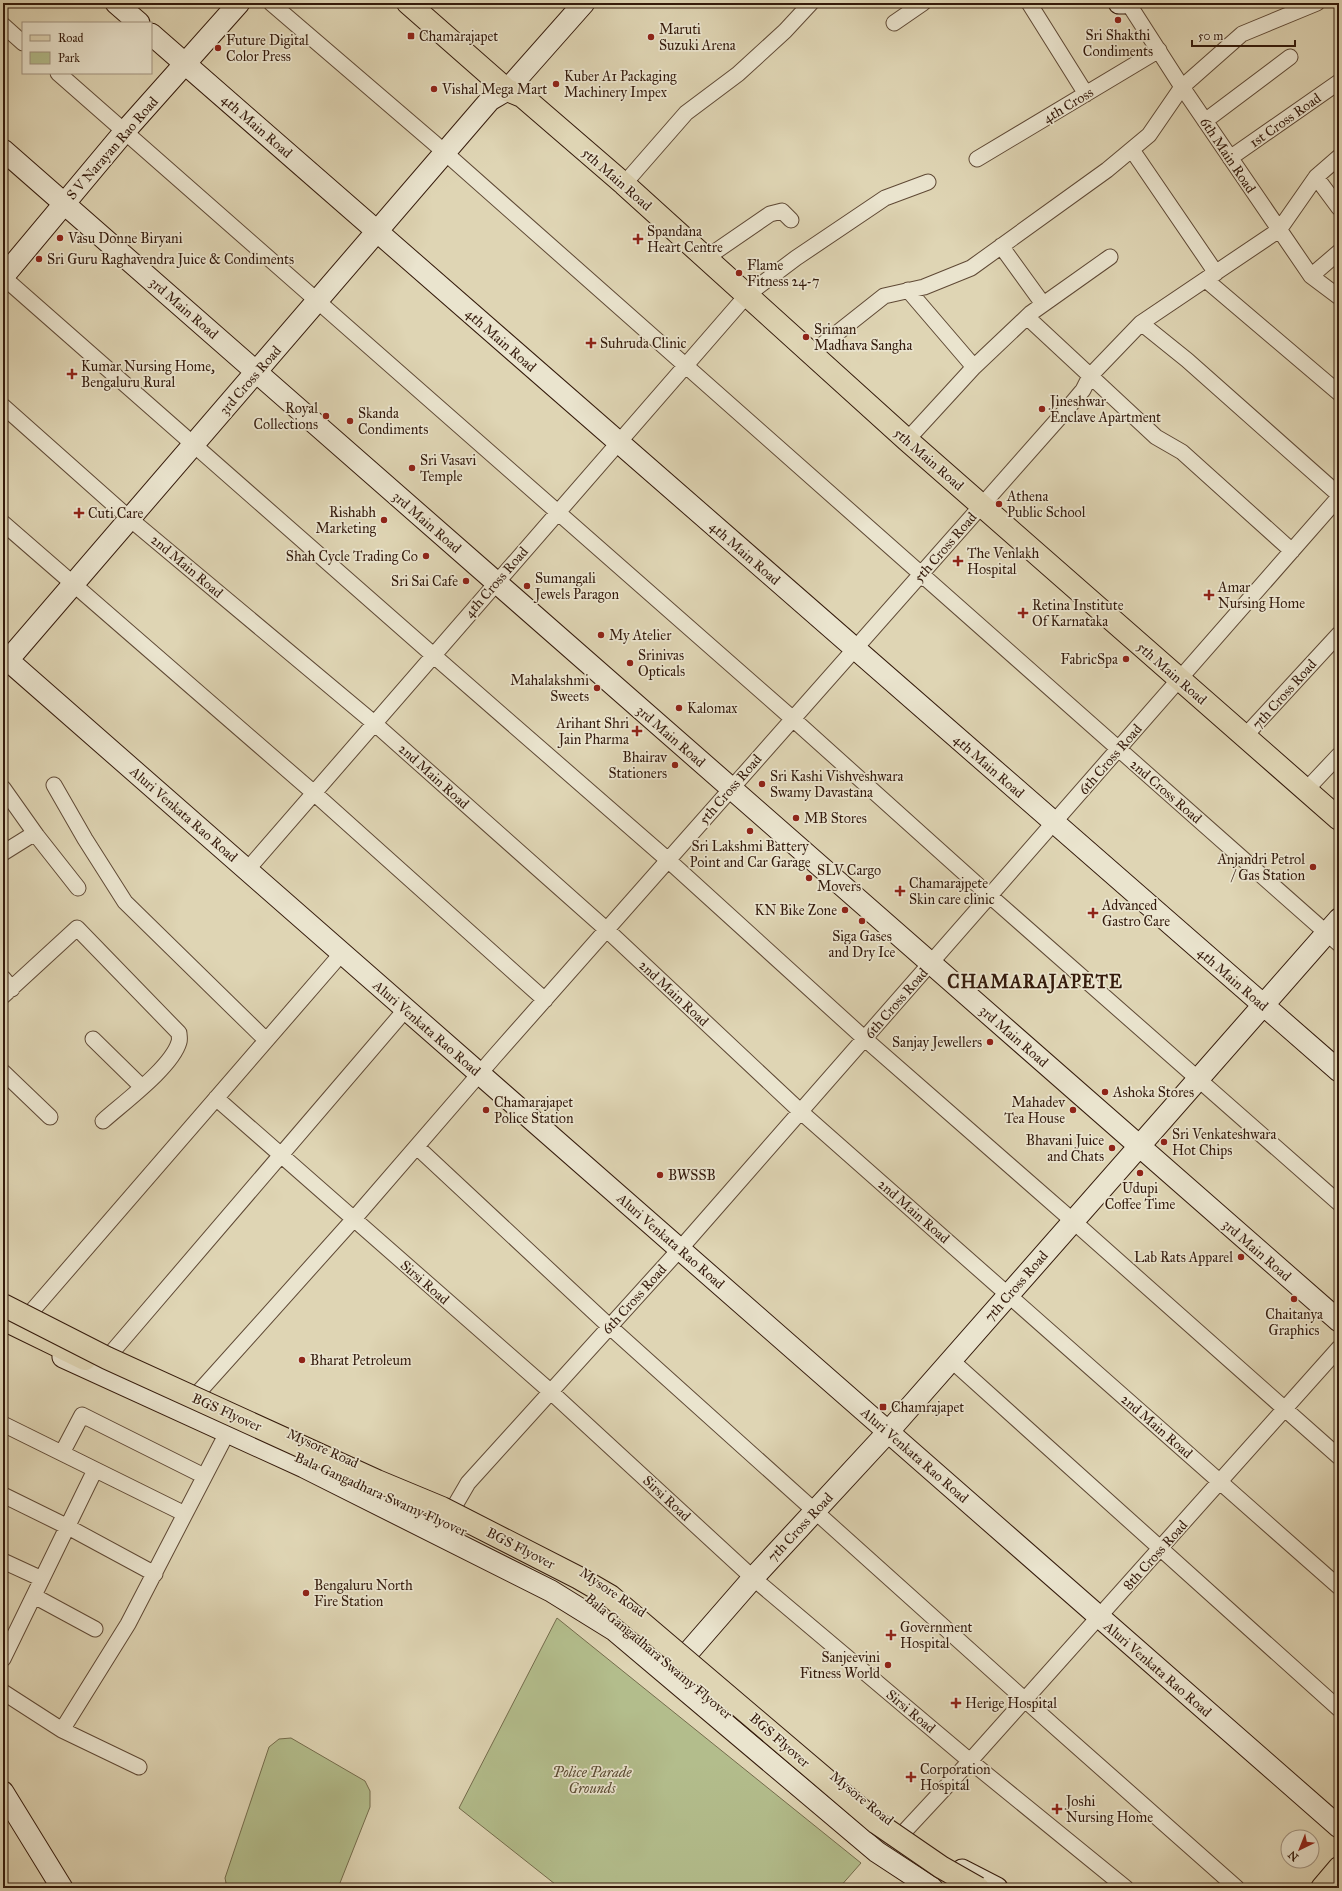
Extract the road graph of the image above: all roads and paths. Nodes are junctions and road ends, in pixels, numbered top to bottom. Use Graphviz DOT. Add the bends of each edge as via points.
graph roads {
  1 [pos="116,3"];
  2 [pos="239,3"];
  3 [pos="271,3"];
  4 [pos="408,3"];
  5 [pos="426,3"];
  6 [pos="565,3"];
  7 [pos="584,3"];
  8 [pos="811,3"];
  9 [pos="1028,3"];
  10 [pos="1119,3"];
  11 [pos="1124,3"];
  12 [pos="1128,3"];
  13 [pos="1317,3"];
  14 [pos="913,6"];
  15 [pos="138,22"];
  16 [pos="894,23"];
  17 [pos="3,25"];
  18 [pos="152,35"];
  19 [pos="22,42"];
  20 [pos="1159,50"];
  21 [pos="1290,57"];
  22 [pos="185,64"];
  23 [pos="59,74"];
  24 [pos="1339,82"];
  25 [pos="506,86"];
  26 [pos="1182,87"];
  27 [pos="1086,94"];
  28 [pos="1205,121"];
  29 [pos="125,132"];
  30 [pos="3,150"];
  31 [pos="1132,150"];
  32 [pos="446,153"];
  33 [pos="1339,157"];
  34 [pos="1230,158"];
  35 [pos="977,160"];
  36 [pos="1316,177"];
  37 [pos="928,182"];
  38 [pos="624,184"];
  39 [pos="64,203"];
  40 [pos="1339,208"];
  41 [pos="791,220"];
  42 [pos="1279,230"];
  43 [pos="378,232"];
  44 [pos="1001,246"];
  45 [pos="1339,252"];
  46 [pos="1110,257"];
  47 [pos="706,258"];
  48 [pos="1311,276"];
  49 [pos="3,277"];
  50 [pos="1211,277"];
  51 [pos="908,290"];
  52 [pos="747,295"];
  53 [pos="1339,297"];
  54 [pos="318,301"];
  55 [pos="1043,304"];
  56 [pos="1027,317"];
  57 [pos="1141,323"];
  58 [pos="812,353"];
  59 [pos="685,365"];
  60 [pos="974,367"];
  61 [pos="257,372"];
  62 [pos="1090,376"];
  63 [pos="1339,393"];
  64 [pos="3,406"];
  65 [pos="907,440"];
  66 [pos="618,442"];
  67 [pos="194,446"];
  68 [pos="1339,496"];
  69 [pos="981,505"];
  70 [pos="558,511"];
  71 [pos="130,519"];
  72 [pos="3,522"];
  73 [pos="1292,551"];
  74 [pos="921,574"];
  75 [pos="496,582"];
  76 [pos="74,585"];
  77 [pos="1339,634"];
  78 [pos="855,649"];
  79 [pos="433,656"];
  80 [pos="6,658"];
  81 [pos="1180,679"];
  82 [pos="793,719"];
  83 [pos="374,723"];
  84 [pos="1245,736"];
  85 [pos="1119,749"];
  86 [pos="1339,755"];
  87 [pos="54,784"];
  88 [pos="3,788"];
  89 [pos="731,789"];
  90 [pos="1306,790"];
  91 [pos="314,793"];
  92 [pos="1339,819"];
  93 [pos="1054,822"];
  94 [pos="35,833"];
  95 [pos="3,853"];
  96 [pos="668,860"];
  97 [pos="247,870"];
  98 [pos="78,888"];
  99 [pos="990,896"];
  100 [pos="607,930"];
  101 [pos="1335,932"];
  102 [pos="342,953"];
  103 [pos="930,964"];
  104 [pos="6,988"];
  105 [pos="545,1000"];
  106 [pos="1263,1005"];
  107 [pos="406,1009"];
  108 [pos="865,1039"];
  109 [pos="93,1040"];
  110 [pos="266,1040"];
  111 [pos="1339,1071"];
  112 [pos="3,1072"];
  113 [pos="480,1074"];
  114 [pos="1199,1078"];
  115 [pos="142,1087"];
  116 [pos="216,1098"];
  117 [pos="801,1112"];
  118 [pos="50,1117"];
  119 [pos="103,1121"];
  120 [pos="417,1146"];
  121 [pos="1139,1146"];
  122 [pos="280,1155"];
  123 [pos="1339,1202"];
  124 [pos="353,1220"];
  125 [pos="1073,1221"];
  126 [pos="680,1249"];
  127 [pos="1009,1295"];
  128 [pos="3,1297"];
  129 [pos="3,1306"];
  130 [pos="32,1311"];
  131 [pos="3,1319"];
  132 [pos="1339,1321"];
  133 [pos="609,1326"];
  134 [pos="3,1329"];
  135 [pos="1339,1348"];
  136 [pos="113,1351"];
  137 [pos="951,1360"];
  138 [pos="199,1392"];
  139 [pos="551,1392"];
  140 [pos="1285,1408"];
  141 [pos="182,1412"];
  142 [pos="3,1424"];
  143 [pos="888,1432"];
  144 [pos="227,1433"];
  145 [pos="62,1453"];
  146 [pos="1339,1457"];
  147 [pos="95,1470"];
  148 [pos="204,1476"];
  149 [pos="1220,1482"];
  150 [pos="3,1495"];
  151 [pos="454,1507"];
  152 [pos="816,1510"];
  153 [pos="185,1514"];
  154 [pos="68,1527"];
  155 [pos="1160,1549"];
  156 [pos="3,1561"];
  157 [pos="155,1574"];
  158 [pos="753,1578"];
  159 [pos="42,1579"];
  160 [pos="1339,1587"];
  161 [pos="34,1596"];
  162 [pos="1099,1617"];
  163 [pos="94,1629"];
  164 [pos="689,1650"];
  165 [pos="4,1653"];
  166 [pos="668,1675"];
  167 [pos="3,1692"];
  168 [pos="1026,1699"];
  169 [pos="1339,1709"];
  170 [pos="62,1730"];
  171 [pos="970,1761"];
  172 [pos="139,1767"];
  173 [pos="3,1792"];
  174 [pos="1339,1827"];
  175 [pos="904,1832"];
  176 [pos="1339,1868"];
  177 [pos="62,1888"];
  178 [pos="932,1888"];
  179 [pos="957,1888"];
  180 [pos="978,1888"];
  181 [pos="997,1888"];
  182 [pos="1126,1888"];
  183 [pos="1237,1888"];
  184 [pos="1322,1888"];
  1 -- 15 [label="main road"];
  2 -- 22 [label="main road, S V Narayan Rao Road"];
  3 -- 32 [label="street, 2nd Cross Road"];
  4 -- 25 [label="main road"];
  5 -- 25 [label="main road"];
  6 -- 25 [label="main road"];
  7 -- 25 [label="main road"];
  8 -- 38 [label="street" via="785,32 750,64 686,113"];
  9 -- 27 [label="street"];
  10 -- 11 [label="main road"];
  12 -- 20 [label="street, 6th Main Road"];
  13 -- 26 [label="street" via="1242,34"];
  14 -- 16 [label="street"];
  17 -- 19 [label="street"];
  18 -- 22 [label="main road, 4th Main Road"];
  20 -- 26 [label="street, 6th Main Road"];
  20 -- 27 [label="street, 4th Cross"];
  21 -- 28 [label="street"];
  22 -- 29 [label="main road, S V Narayan Rao Road"];
  22 -- 43 [label="main road, 4th Main Road"];
  23 -- 29 [label="street"];
  24 -- 34 [label="street, 1st Cross Road"];
  25 -- 32 [label="main road, 3rd Cross Road"];
  25 -- 38 [label="main road, 5th Main Road"];
  26 -- 28 [label="street, 6th Main Road"];
  26 -- 31 [label="street" via="1149,135"];
  27 -- 35 [label="street, 4th Cross"];
  28 -- 34 [label="street, 6th Main Road"];
  29 -- 39 [label="main road, S V Narayan Rao Road"];
  29 -- 54 [label="street"];
  30 -- 39 [label="main road, 3rd Main Road"];
  31 -- 44 [label="street"];
  31 -- 50 [label="street"];
  32 -- 43 [label="main road, 3rd Cross Road"];
  32 -- 59 [label="street, 2nd Cross Road"];
  33 -- 36 [label="street"];
  34 -- 42 [label="street, 6th Main Road"];
  36 -- 40 [label="street"];
  36 -- 42 [label="street"];
  37 -- 52 [label="street, 4th Cross Road" via="884,198"];
  38 -- 47 [label="main road, 5th Main Road"];
  39 -- 49 [label="main road, S V Narayan Rao Road"];
  39 -- 61 [label="main road, 3rd Main Road"];
  41 -- 47 [label="street" via="782,211 770,214"];
  42 -- 48 [label="street, 6th Main Road"];
  42 -- 50 [label="street, 5th Cross Road"];
  43 -- 54 [label="main road, 3rd Cross Road"];
  43 -- 66 [label="main road, 4th Main Road"];
  44 -- 51 [label="street" via="971,268 924,287"];
  44 -- 55 [label="street"];
  45 -- 48 [label="street"];
  46 -- 55 [label="street"];
  47 -- 52 [label="main road, 5th Main Road"];
  48 -- 53 [label="street, 6th Main Road"];
  49 -- 67 [label="street"];
  50 -- 57 [label="street, 5th Cross Road"];
  50 -- 63 [label="street"];
  51 -- 58 [label="street" via="884,296"];
  51 -- 60 [label="street"];
  52 -- 58 [label="main road, 5th Main Road"];
  52 -- 59 [label="street, 4th Cross Road"];
  54 -- 61 [label="main road, 3rd Cross Road"];
  54 -- 70 [label="street"];
  55 -- 56 [label="street"];
  56 -- 60 [label="street"];
  56 -- 62 [label="street"];
  57 -- 62 [label="street, 5th Cross Road"];
  57 -- 68 [label="street" via="1187,360"];
  58 -- 65 [label="main road, 5th Main Road"];
  59 -- 66 [label="street, 4th Cross Road"];
  59 -- 74 [label="street, 2nd Cross Road"];
  60 -- 65 [label="street"];
  61 -- 67 [label="main road, 3rd Cross Road"];
  61 -- 75 [label="main road, 3rd Main Road"];
  62 -- 69 [label="street, 5th Cross Road" via="1083,390"];
  62 -- 73 [label="street" via="1156,436 1182,452"];
  64 -- 71 [label="street, 2nd Main Road"];
  65 -- 69 [label="main road, 5th Main Road"];
  66 -- 70 [label="street, 4th Cross Road"];
  66 -- 78 [label="main road, 4th Main Road"];
  67 -- 71 [label="main road, 3rd Cross Road"];
  67 -- 79 [label="street"];
  68 -- 73 [label="street, 6th Cross Road"];
  69 -- 74 [label="street, 5th Cross Road"];
  69 -- 81 [label="main road, 5th Main Road"];
  70 -- 75 [label="street, 4th Cross Road"];
  70 -- 82 [label="street"];
  71 -- 76 [label="main road, 3rd Cross Road"];
  71 -- 83 [label="street, 2nd Main Road"];
  72 -- 76 [label="street"];
  73 -- 81 [label="street, 6th Cross Road"];
  74 -- 78 [label="street, 5th Cross Road"];
  74 -- 85 [label="street, 2nd Cross Road"];
  75 -- 79 [label="street, 4th Cross Road"];
  75 -- 89 [label="main road, 3rd Main Road"];
  76 -- 80 [label="main road, 3rd Cross Road"];
  76 -- 91 [label="street"];
  77 -- 84 [label="street, 7th Cross Road"];
  78 -- 82 [label="street, 5th Cross Road"];
  78 -- 93 [label="main road, 4th Main Road"];
  79 -- 83 [label="street, 4th Cross Road"];
  79 -- 96 [label="street"];
  80 -- 97 [label="main road, Aluri Venkata Rao Road"];
  81 -- 84 [label="main road, 5th Main Road"];
  81 -- 85 [label="street, 6th Cross Road"];
  82 -- 89 [label="street, 5th Cross Road"];
  82 -- 99 [label="street"];
  83 -- 91 [label="street, 4th Cross Road"];
  83 -- 100 [label="street, 2nd Main Road"];
  84 -- 90 [label="main road, 5th Main Road"];
  85 -- 93 [label="street, 6th Cross Road"];
  85 -- 101 [label="street, 2nd Cross Road"];
  86 -- 90 [label="street"];
  87 -- 110 [label="street" via="125,902"];
  88 -- 94 [label="street"];
  89 -- 96 [label="street, 5th Cross Road"];
  89 -- 103 [label="main road, 3rd Main Road"];
  90 -- 92 [label="main road, 5th Main Road"];
  91 -- 97 [label="street, 4th Cross Road"];
  91 -- 105 [label="street"];
  93 -- 99 [label="street, 6th Cross Road"];
  93 -- 106 [label="main road, 4th Main Road"];
  94 -- 95 [label="street"];
  94 -- 98 [label="street"];
  96 -- 100 [label="street, 5th Cross Road"];
  96 -- 108 [label="street"];
  97 -- 102 [label="main road, Aluri Venkata Rao Road"];
  99 -- 103 [label="street, 6th Cross Road"];
  99 -- 114 [label="street"];
  100 -- 105 [label="street, 5th Cross Road"];
  100 -- 117 [label="street, 2nd Main Road"];
  101 -- 106 [label="main road, 7th Cross Road"];
  102 -- 107 [label="main road, Aluri Venkata Rao Road"];
  102 -- 110 [label="street"];
  103 -- 108 [label="street, 6th Cross Road"];
  103 -- 121 [label="main road, 3rd Main Road"];
  104 -- 115 [label="street" via="77,928 179,1033 180,1041 174,1052"];
  105 -- 113 [label="street, 5th Cross Road"];
  106 -- 111 [label="main road, 4th Main Road"];
  106 -- 114 [label="main road, 7th Cross Road"];
  107 -- 113 [label="main road, Aluri Venkata Rao Road"];
  107 -- 122 [label="street"];
  108 -- 117 [label="street, 6th Cross Road"];
  108 -- 125 [label="street"];
  109 -- 115 [label="street"];
  110 -- 116 [label="street"];
  112 -- 118 [label="street"];
  113 -- 120 [label="street, 5th Cross Road"];
  113 -- 126 [label="main road, Aluri Venkata Rao Road"];
  114 -- 121 [label="main road, 7th Cross Road"];
  114 -- 123 [label="street"];
  115 -- 119 [label="street"];
  116 -- 122 [label="street, Sirsi Road"];
  116 -- 130 [label="street"];
  117 -- 126 [label="street, 6th Cross Road"];
  117 -- 127 [label="street, 2nd Main Road"];
  120 -- 124 [label="street, 5th Cross Road"];
  120 -- 133 [label="street"];
  121 -- 125 [label="main road, 7th Cross Road"];
  121 -- 132 [label="main road, 3rd Main Road"];
  122 -- 124 [label="street, Sirsi Road"];
  122 -- 136 [label="street"];
  124 -- 138 [label="street, 5th Cross Road"];
  124 -- 139 [label="street, Sirsi Road"];
  125 -- 127 [label="main road, 7th Cross Road"];
  125 -- 140 [label="street"];
  126 -- 133 [label="street, 6th Cross Road"];
  126 -- 143 [label="main road, Aluri Venkata Rao Road"];
  127 -- 137 [label="main road, 7th Cross Road"];
  127 -- 149 [label="street, 2nd Main Road"];
  128 -- 130 [label="main road, Mysore Road"];
  129 -- 180 [label="main road, BGS Flyover, bridge" via="107,1358 442,1508 610,1596 877,1823 941,1867"];
  130 -- 136 [label="main road, Mysore Road"];
  131 -- 179 [label="main road, Bala Gangadhara Swamy Flyover" via="182,1404 484,1540 582,1592 608,1610 873,1835 931,1874"];
  133 -- 139 [label="street, 6th Cross Road"];
  133 -- 152 [label="street"];
  134 -- 141 [label="main road, Mysore Road"];
  135 -- 140 [label="street, 8th Cross Road"];
  136 -- 138 [label="main road, Mysore Road"];
  137 -- 143 [label="main road, 7th Cross Road"];
  137 -- 155 [label="street"];
  138 -- 141 [label="street, 5th Cross Road"];
  138 -- 151 [label="main road, Mysore Road"];
  139 -- 151 [label="street, 6th Cross Road" via="468,1483"];
  139 -- 158 [label="street, Sirsi Road"];
  140 -- 146 [label="street"];
  140 -- 149 [label="street, 8th Cross Road"];
  141 -- 144 [label="main road, Mysore Road"];
  142 -- 145 [label="street"];
  143 -- 152 [label="main road, 7th Cross Road"];
  143 -- 162 [label="main road, Aluri Venkata Rao Road"];
  144 -- 148 [label="street"];
  144 -- 166 [label="main road, Mysore Road" via="304,1467 551,1591 614,1630"];
  145 -- 147 [label="street"];
  145 -- 148 [label="street" via="82,1415"];
  147 -- 153 [label="street"];
  147 -- 154 [label="street"];
  148 -- 153 [label="street"];
  149 -- 155 [label="street, 8th Cross Road"];
  149 -- 160 [label="street, 2nd Main Road"];
  150 -- 154 [label="street"];
  151 -- 164 [label="main road, Mysore Road" via="562,1558 609,1586 638,1606"];
  152 -- 158 [label="main road, 7th Cross Road"];
  152 -- 168 [label="street"];
  153 -- 157 [label="street"];
  154 -- 157 [label="street"];
  154 -- 159 [label="street"];
  155 -- 162 [label="street, 8th Cross Road"];
  155 -- 169 [label="street"];
  156 -- 159 [label="street"];
  157 -- 170 [label="street" via="128,1624"];
  158 -- 164 [label="main road, 7th Cross Road"];
  158 -- 171 [label="street, Sirsi Road"];
  159 -- 161 [label="street"];
  161 -- 163 [label="street"];
  161 -- 165 [label="street"];
  162 -- 168 [label="street, 8th Cross Road"];
  162 -- 174 [label="main road, Aluri Venkata Rao Road"];
  164 -- 166 [label="main road, 7th Cross Road"];
  164 -- 175 [label="main road, Mysore Road" via="780,1730"];
  166 -- 178 [label="main road, Mysore Road" via="877,1852"];
  167 -- 170 [label="street"];
  168 -- 171 [label="street, 8th Cross Road"];
  168 -- 183 [label="street"];
  170 -- 172 [label="street"];
  171 -- 175 [label="street, 8th Cross Road"];
  171 -- 182 [label="street, Sirsi Road"];
  173 -- 177 [label="main road"];
  175 -- 181 [label="main road, Mysore Road"];
  176 -- 184 [label="main road"];
}
